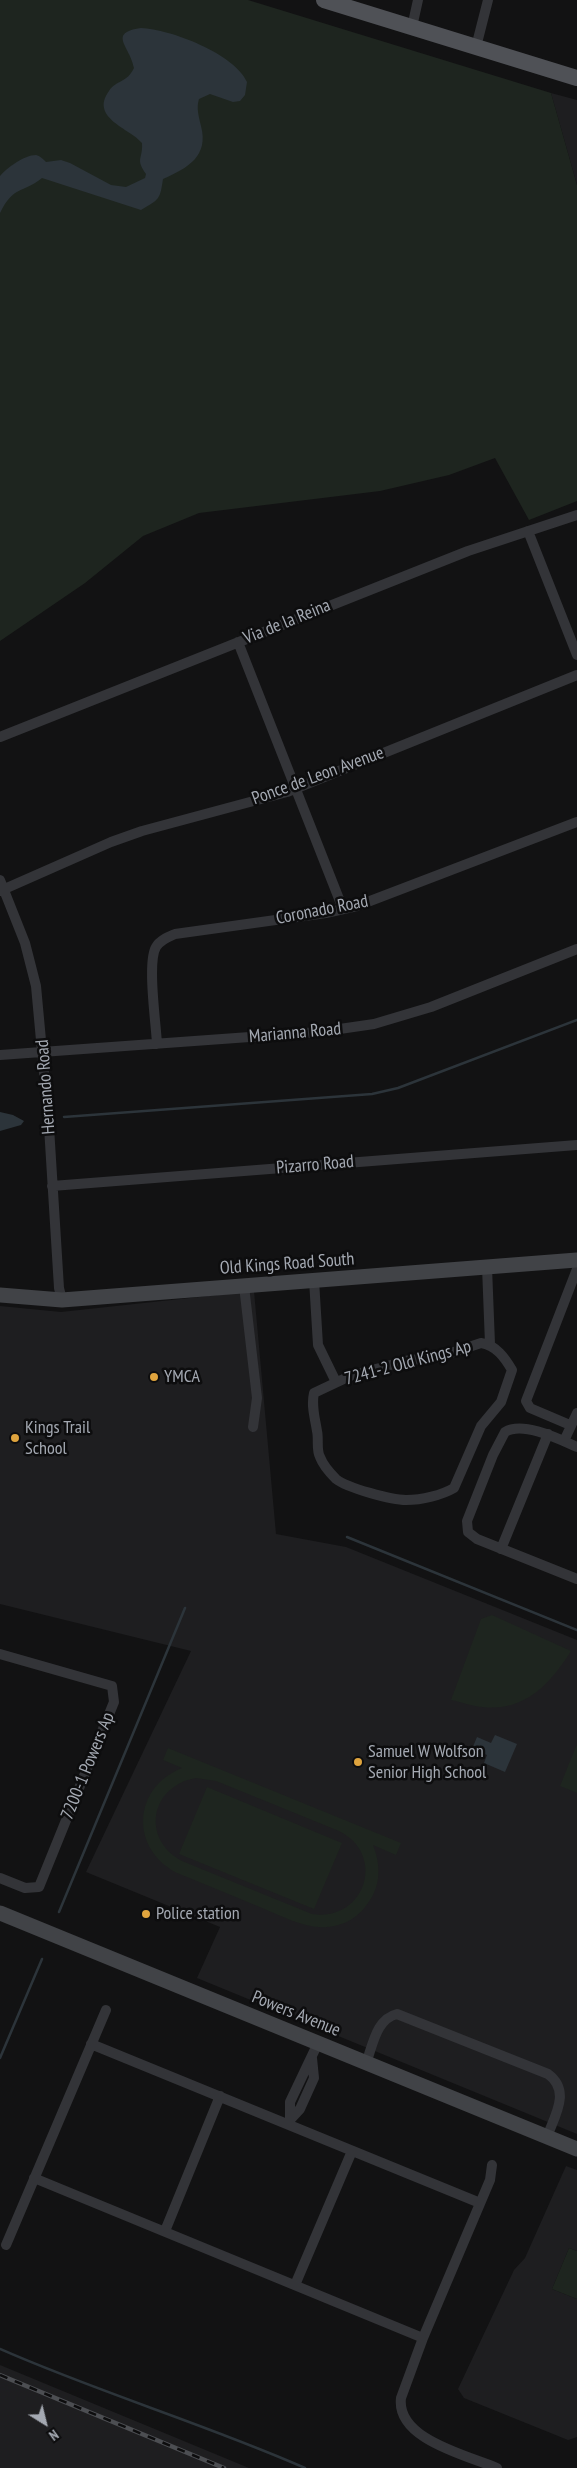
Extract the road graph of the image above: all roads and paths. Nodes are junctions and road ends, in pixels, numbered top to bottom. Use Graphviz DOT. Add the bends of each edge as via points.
graph roads {
  1 [pos="324,0"];
  2 [pos="418,0"];
  3 [pos="488,0"];
  4 [pos="412,27"];
  5 [pos="476,47"];
  6 [pos="577,78"];
  7 [pos="577,515"];
  8 [pos="528,531"];
  9 [pos="238,642"];
  10 [pos="577,655"];
  11 [pos="577,675"];
  12 [pos="0,737"];
  13 [pos="296,788"];
  14 [pos="577,822"];
  15 [pos="1,887"];
  16 [pos="343,909"];
  17 [pos="577,949"];
  18 [pos="157,1044"];
  19 [pos="42,1053"];
  20 [pos="0,1055"];
  21 [pos="577,1145"];
  22 [pos="52,1186"];
  23 [pos="577,1260"];
  24 [pos="487,1267"];
  25 [pos="577,1269"];
  26 [pos="314,1280"];
  27 [pos="244,1286"];
  28 [pos="572,1290"];
  29 [pos="0,1295"];
  30 [pos="62,1300"];
  31 [pos="490,1344"];
  32 [pos="336,1382"];
  33 [pos="577,1413"];
  34 [pos="570,1425"];
  35 [pos="252,1426"];
  36 [pos="548,1434"];
  37 [pos="564,1441"];
  38 [pos="577,1447"];
  39 [pos="501,1549"];
  40 [pos="576,1578"];
  41 [pos="0,1654"];
  42 [pos="0,1878"];
  43 [pos="0,1913"];
  44 [pos="106,2010"];
  45 [pos="318,2043"];
  46 [pos="91,2044"];
  47 [pos="366,2063"];
  48 [pos="220,2096"];
  49 [pos="288,2121"];
  50 [pos="547,2137"];
  51 [pos="577,2149"];
  52 [pos="352,2151"];
  53 [pos="492,2166"];
  54 [pos="34,2178"];
  55 [pos="480,2203"];
  56 [pos="165,2231"];
  57 [pos="6,2246"];
  58 [pos="295,2285"];
  59 [pos="424,2338"];
  60 [pos="497,2468"];
  1 -- 4 [label="main road"];
  2 -- 4 [label="street"];
  3 -- 5 [label="street"];
  4 -- 5 [label="main road"];
  5 -- 6 [label="main road"];
  7 -- 8 [label="street, Via de la Reina"];
  8 -- 9 [label="street, Via de la Reina" via="468,550"];
  8 -- 10 [label="street"];
  9 -- 12 [label="street, Via de la Reina"];
  9 -- 13 [label="street"];
  11 -- 13 [label="street, Ponce de Leon Avenue"];
  13 -- 15 [label="street, Ponce de Leon Avenue" via="110,842"];
  13 -- 16 [label="street"];
  14 -- 16 [label="street, Coronado Road" via="376,900"];
  15 -- 19 [label="street, Hernando Road" via="32,967 40,1012"];
  16 -- 18 [label="street, Coronado Road" via="166,937 155,948 151,963"];
  17 -- 18 [label="street, Marianna Road" via="432,1007 374,1024 319,1032"];
  18 -- 19 [label="street, Marianna Road"];
  19 -- 20 [label="street, Marianna Road"];
  19 -- 22 [label="street, Hernando Road"];
  21 -- 22 [label="street, Pizarro Road"];
  22 -- 30 [label="street, Hernando Road"];
  23 -- 24 [label="street, Old Kings Road South"];
  24 -- 26 [label="street, Old Kings Road South"];
  24 -- 31 [label="street"];
  25 -- 28 [label="street"];
  26 -- 27 [label="street, Old Kings Road South"];
  26 -- 32 [label="street" via="318,1344"];
  27 -- 30 [label="street, Old Kings Road South"];
  27 -- 35 [label="street" via="257,1398"];
  28 -- 34 [label="street" via="526,1401 530,1408"];
  29 -- 30 [label="street, Old Kings Road South"];
  31 -- 32 [label="street, 7241-2 Old Kings Ap" via="436,1358 409,1360"];
  31 -- 32 [label="street, 7241-2 Old Kings Ap" via="512,1370 511,1379 497,1407 481,1426 454,1488 427,1497 390,1498 346,1484 337,1480 323,1463 318,1455 318,1436 311,1404 314,1393"];
  33 -- 34 [label="street"];
  34 -- 37 [label="street"];
  36 -- 37 [label="street"];
  36 -- 39 [label="street"];
  36 -- 39 [label="street" via="519,1428 505,1432 499,1441 468,1520 468,1532"];
  37 -- 38 [label="street"];
  39 -- 40 [label="street"];
  41 -- 42 [label="street, 7200-1 Powers Ap" via="112,1686 114,1702 39,1887 25,1888"];
  43 -- 45 [label="street, Powers Avenue"];
  44 -- 46 [label="street"];
  45 -- 47 [label="street, Powers Avenue"];
  45 -- 49 [label="street" via="290,2102"];
  46 -- 48 [label="street"];
  46 -- 54 [label="street"];
  47 -- 50 [label="street, Powers Avenue"];
  47 -- 50 [label="street" via="380,2025 397,2014 548,2074 555,2079 562,2096"];
  48 -- 49 [label="street"];
  48 -- 56 [label="street"];
  49 -- 52 [label="street"];
  50 -- 51 [label="street, Powers Avenue"];
  52 -- 55 [label="street"];
  52 -- 58 [label="street"];
  53 -- 55 [label="street"];
  54 -- 56 [label="street"];
  54 -- 57 [label="street"];
  55 -- 59 [label="street"];
  56 -- 58 [label="street"];
  58 -- 59 [label="street"];
  59 -- 60 [label="street" via="401,2398 400,2408 405,2421 422,2437"];
}
